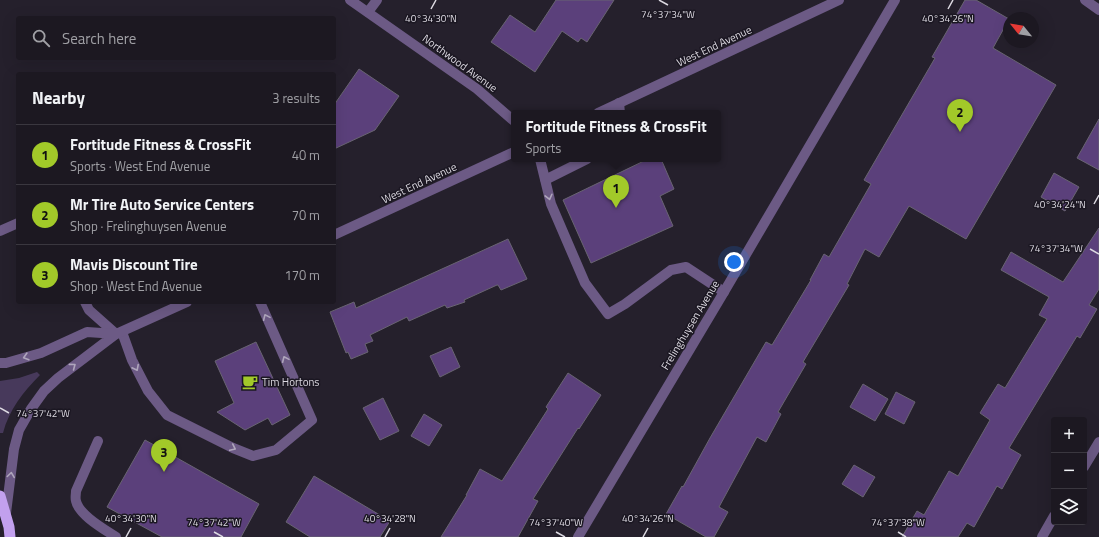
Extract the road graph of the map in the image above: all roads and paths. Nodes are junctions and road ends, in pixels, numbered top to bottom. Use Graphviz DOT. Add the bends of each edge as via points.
graph roads {
  1 [pos="350,0"];
  2 [pos="376,0"];
  3 [pos="839,0"];
  4 [pos="895,0"];
  5 [pos="1085,0"];
  6 [pos="1099,10"];
  7 [pos="368,12"];
  8 [pos="620,108"];
  9 [pos="511,118"];
  10 [pos="511,153"];
  11 [pos="541,162"];
  12 [pos="581,162"];
  13 [pos="545,180"];
  14 [pos="16,224"];
  15 [pos="0,231"];
  16 [pos="336,234"];
  17 [pos="724,292"];
  18 [pos="86,304"];
  19 [pos="183,304"];
  20 [pos="261,304"];
  21 [pos="119,333"];
  22 [pos="0,363"];
  23 [pos="98,441"];
  24 [pos="1099,442"];
  25 [pos="1087,462"];
  26 [pos="0,496"];
  27 [pos="6,513"];
  28 [pos="1051,521"];
  29 [pos="9,532"];
  30 [pos="16,537"];
  31 [pos="116,537"];
  32 [pos="578,537"];
  33 [pos="1042,537"];
  1 -- 7 [label="street, Northwood Avenue"];
  2 -- 7 [label="street"];
  3 -- 8 [label="street, West End Avenue"];
  4 -- 17 [label="street, Frelinghuysen Avenue"];
  5 -- 6 [label="street"];
  7 -- 9 [label="street, Northwood Avenue" via="477,89"];
  10 -- 16 [label="street, West End Avenue"];
  11 -- 13 [label="street"];
  12 -- 13 [label="street"];
  13 -- 17 [label="street, one-way" via="551,204 585,283 608,314 671,270 686,266"];
  14 -- 15 [label="street"];
  17 -- 32 [label="street, Frelinghuysen Avenue"];
  18 -- 21 [label="street" via="89,310"];
  19 -- 21 [label="street"];
  21 -- 20 [label="street, one-way" via="148,391 167,415 253,456 276,450 312,420"];
  21 -- 22 [label="street, one-way" via="87,332 41,353"];
  27 -- 21 [label="street, one-way" via="14,449 19,430 31,409 44,391 58,378"];
  23 -- 31 [label="street" via="76,491 76,500 85,515"];
  24 -- 25 [label="street"];
  26 -- 27 [label="highway"];
  27 -- 29 [label="highway"];
  28 -- 33 [label="street"];
  29 -- 30 [label="highway"];
}
